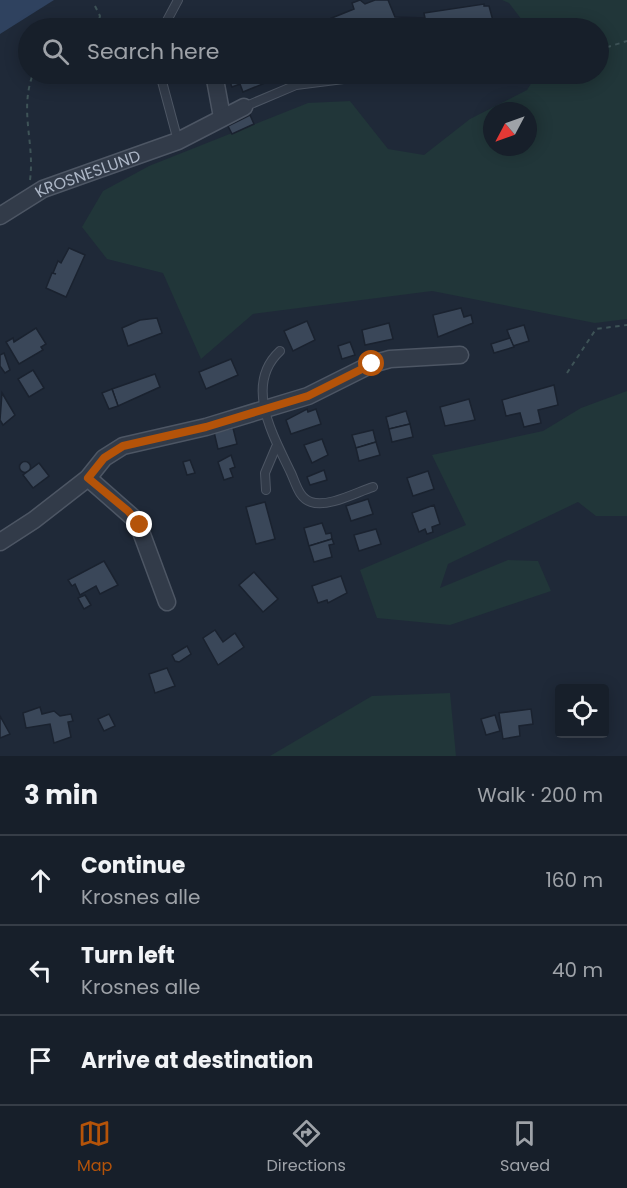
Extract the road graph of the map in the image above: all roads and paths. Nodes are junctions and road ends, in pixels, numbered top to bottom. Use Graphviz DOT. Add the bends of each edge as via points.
graph roads {
  1 [pos="178,0"];
  2 [pos="95,6"];
  3 [pos="100,18"];
  4 [pos="168,18"];
  5 [pos="627,41"];
  6 [pos="609,47"];
  7 [pos="31,84"];
  8 [pos="163,84"];
  9 [pos="216,84"];
  10 [pos="304,84"];
  11 [pos="244,107"];
  12 [pos="222,117"];
  13 [pos="178,141"];
  14 [pos="30,195"];
  15 [pos="0,216"];
  16 [pos="627,325"];
  17 [pos="280,351"];
  18 [pos="460,355"];
  19 [pos="567,374"];
  20 [pos="264,409"];
  21 [pos="276,447"];
  22 [pos="88,478"];
  23 [pos="373,487"];
  24 [pos="266,490"];
  25 [pos="0,542"];
  26 [pos="167,602"];
  1 -- 4 [label="lane"];
  2 -- 3 [label="path"];
  5 -- 6 [label="path"];
  7 -- 14 [label="path" via="25,114 31,159"];
  8 -- 13 [label="lane"];
  9 -- 12 [label="street"];
  10 -- 11 [label="lane, KROSNESLUND"];
  11 -- 12 [label="street, KROSNESLUND"];
  12 -- 13 [label="street, KROSNESLUND"];
  13 -- 14 [label="street, KROSNESLUND"];
  14 -- 15 [label="street, KROSNESLUND"];
  16 -- 19 [label="path" via="596,329"];
  17 -- 20 [label="lane" via="267,368"];
  18 -- 20 [label="street" via="390,359 372,364 322,392"];
  20 -- 21 [label="lane"];
  20 -- 22 [label="street" via="123,446 104,458"];
  21 -- 23 [label="lane" via="301,495 309,502 321,503"];
  21 -- 24 [label="lane" via="265,473"];
  22 -- 25 [label="street"];
  22 -- 26 [label="street" via="137,521"];
}
